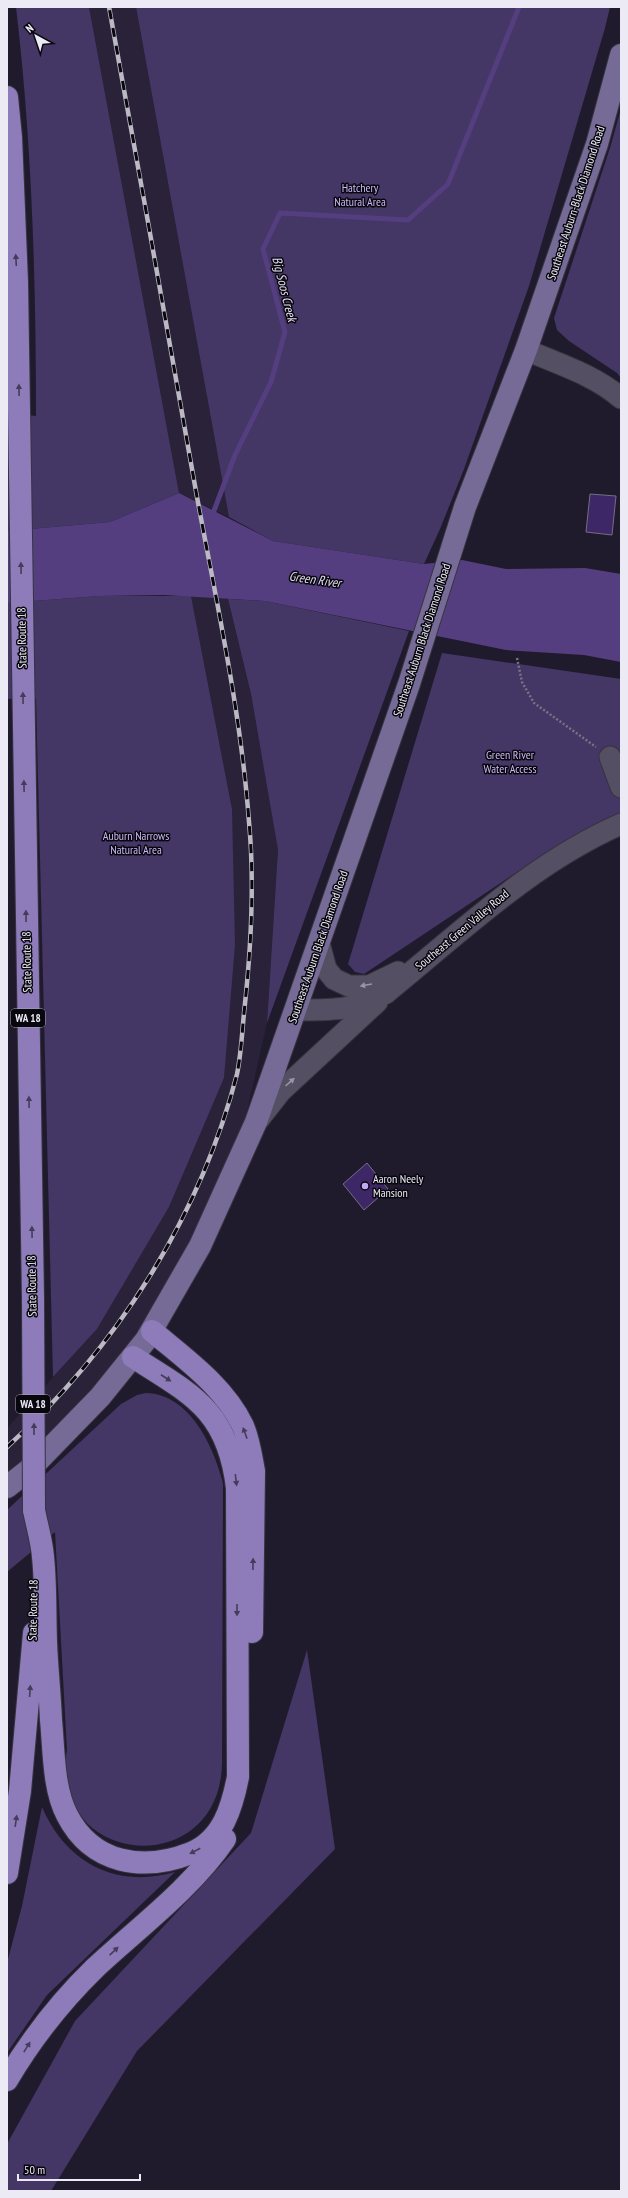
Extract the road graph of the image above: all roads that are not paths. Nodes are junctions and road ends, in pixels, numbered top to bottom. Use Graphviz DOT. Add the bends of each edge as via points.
graph roads {
  1 [pos="621,55"];
  2 [pos="7,97"];
  3 [pos="526,350"];
  4 [pos="621,398"];
  5 [pos="610,757"];
  6 [pos="621,787"];
  7 [pos="621,824"];
  8 [pos="449,940"];
  9 [pos="319,943"];
  10 [pos="386,993"];
  11 [pos="296,1010"];
  12 [pos="256,1122"];
  13 [pos="152,1330"];
  14 [pos="133,1357"];
  15 [pos="7,1487"];
  16 [pos="39,1563"];
  17 [pos="7,1873"];
  18 [pos="7,2080"];
  1 -- 3 [label="main road, Southeast Auburn-Black Diamond Road" via="596,144"];
  16 -- 2 [label="highway, State Route 18 / WA 18, one-way, bridge" via="34,1510 17,274"];
  3 -- 4 [label="street" via="589,376"];
  3 -- 9 [label="main road, Southeast Auburn Black Diamond Road" via="465,507 408,684"];
  5 -- 6 [label="street"];
  7 -- 8 [label="street, Southeast Green Valley Road" via="570,849 540,869"];
  8 -- 9 [label="street, one-way" via="405,968 369,986 350,986 334,979 326,969"];
  8 -- 10 [label="street, Southeast Green Valley Road"];
  9 -- 11 [label="main road, Southeast Auburn Black Diamond Road"];
  10 -- 11 [label="street, Southeast Green Valley Road" via="367,1003 349,1008"];
  12 -- 10 [label="street, one-way" via="281,1091"];
  11 -- 12 [label="main road, Southeast Auburn Black Diamond Road"];
  12 -- 13 [label="main road, Southeast Auburn Black Diamond Road" via="200,1246"];
  13 -- 14 [label="main road, Southeast Auburn Black Diamond Road"];
  18 -- 13 [label="highway, one-way" via="30,2043 71,1992 190,1880 218,1849 244,1803 249,1779 254,1470 250,1446 242,1425 223,1397 209,1381"];
  14 -- 15 [label="main road, Southeast Auburn Black Diamond Road" via="95,1403 30,1469"];
  14 -- 16 [label="highway, one-way" via="185,1390 213,1417 230,1448 235,1468 238,1777 233,1803 224,1823 198,1850 180,1858 155,1862 123,1861 106,1856 93,1848 66,1814 56,1770"];
  17 -- 16 [label="highway, State Route 18, one-way" via="20,1791"];
}
